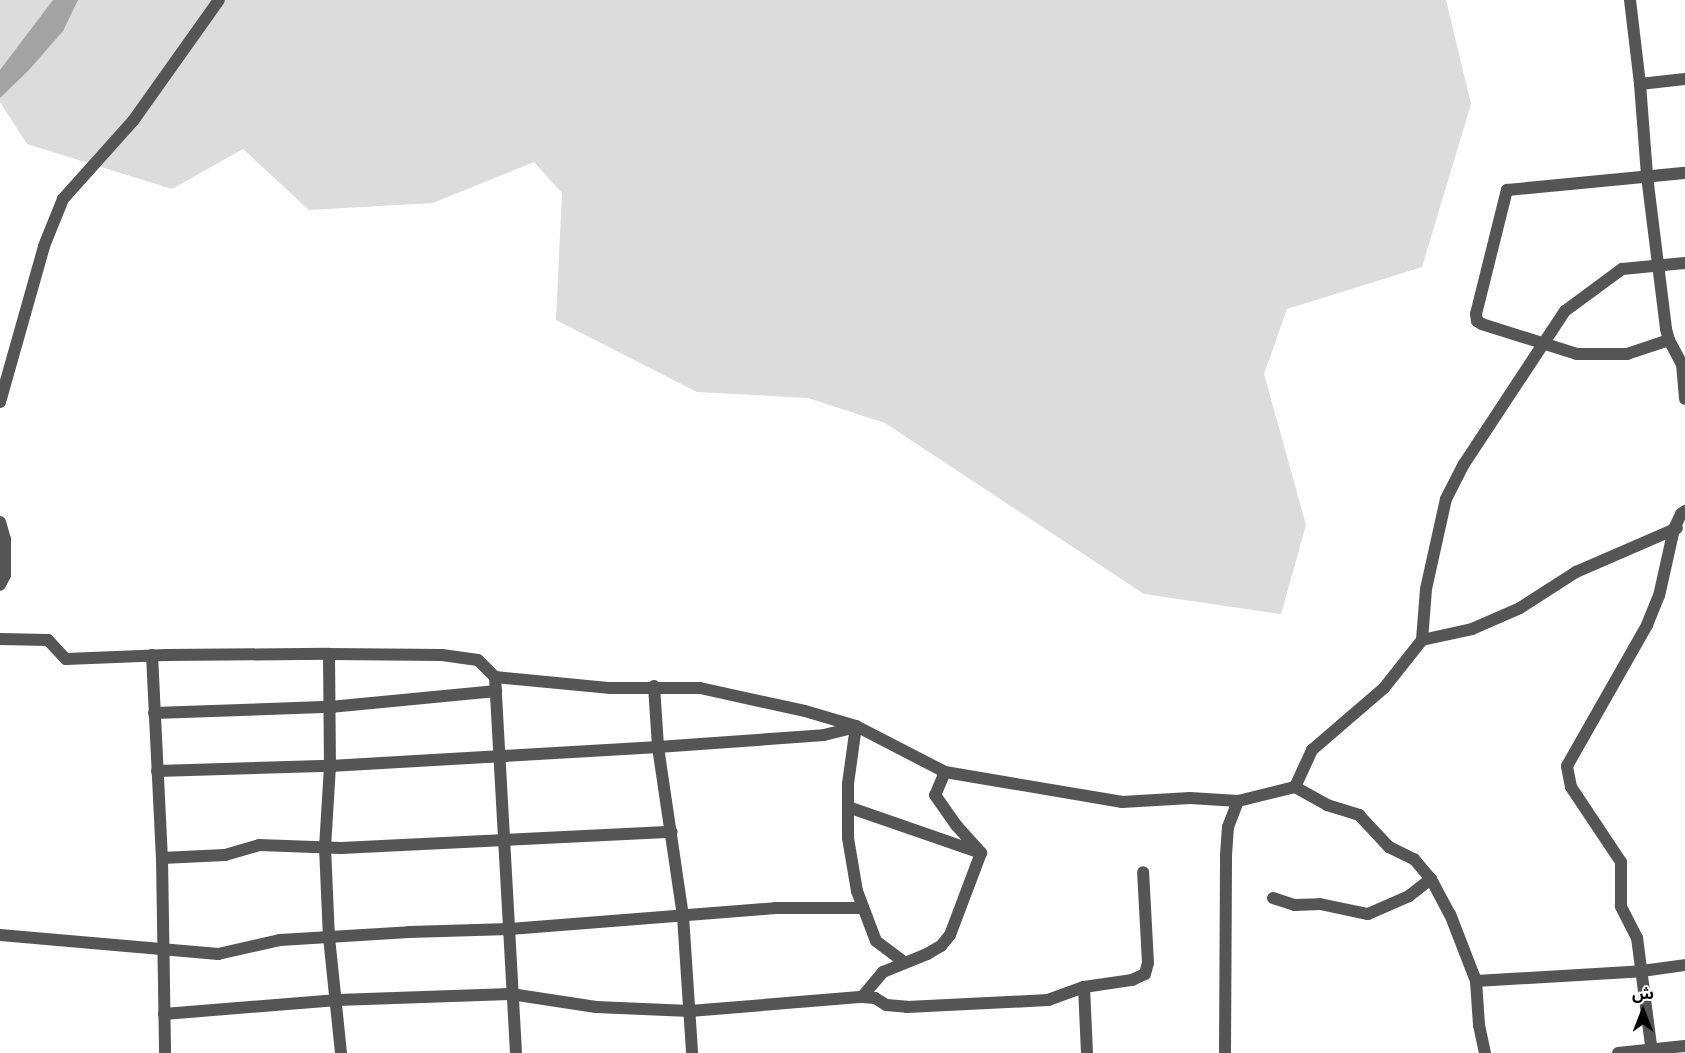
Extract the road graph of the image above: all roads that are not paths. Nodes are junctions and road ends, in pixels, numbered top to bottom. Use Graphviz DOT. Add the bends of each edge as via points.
graph roads {
  1 [pos="219,0"];
  2 [pos="1630,0"];
  3 [pos="1685,79"];
  4 [pos="1640,84"];
  5 [pos="1685,173"];
  6 [pos="1647,176"];
  7 [pos="1685,264"];
  8 [pos="1659,268"];
  9 [pos="1669,340"];
  10 [pos="1545,344"];
  11 [pos="1685,399"];
  12 [pos="0,402"];
  13 [pos="1685,511"];
  14 [pos="0,522"];
  15 [pos="1680,526"];
  16 [pos="0,585"];
  17 [pos="0,639"];
  18 [pos="1422,640"];
  19 [pos="328,654"];
  20 [pos="152,655"];
  21 [pos="495,677"];
  22 [pos="654,686"];
  23 [pos="496,691"];
  24 [pos="330,707"];
  25 [pos="154,713"];
  26 [pos="856,726"];
  27 [pos="658,747"];
  28 [pos="499,755"];
  29 [pos="330,766"];
  30 [pos="157,771"];
  31 [pos="945,772"];
  32 [pos="1295,787"];
  33 [pos="1238,801"];
  34 [pos="848,807"];
  35 [pos="672,832"];
  36 [pos="505,840"];
  37 [pos="325,848"];
  38 [pos="981,853"];
  39 [pos="162,858"];
  40 [pos="1143,872"];
  41 [pos="1431,879"];
  42 [pos="1273,898"];
  43 [pos="863,908"];
  44 [pos="683,916"];
  45 [pos="510,929"];
  46 [pos="0,935"];
  47 [pos="329,937"];
  48 [pos="164,951"];
  49 [pos="904,962"];
  50 [pos="1685,965"];
  51 [pos="1642,971"];
  52 [pos="1476,981"];
  53 [pos="1084,987"];
  54 [pos="511,994"];
  55 [pos="862,997"];
  56 [pos="337,1000"];
  57 [pos="690,1011"];
  58 [pos="164,1014"];
  59 [pos="1685,1046"];
  60 [pos="1651,1051"];
  61 [pos="165,1053"];
  62 [pos="341,1053"];
  63 [pos="516,1053"];
  64 [pos="692,1053"];
  65 [pos="1088,1053"];
  66 [pos="1225,1053"];
  67 [pos="1485,1053"];
  68 [pos="1618,1053"];
  1 -- 12 [label="street" via="133,121 63,200 44,246"];
  2 -- 4 [label="street"];
  3 -- 4 [label="street"];
  4 -- 6 [label="street"];
  5 -- 6 [label="street"];
  6 -- 8 [label="street"];
  6 -- 10 [label="street" via="1515,188 1504,194 1476,321"];
  7 -- 8 [label="street"];
  8 -- 9 [label="street"];
  8 -- 10 [label="street" via="1622,269 1565,311"];
  9 -- 10 [label="street" via="1611,356 1577,354"];
  9 -- 11 [label="street" via="1682,364"];
  10 -- 18 [label="street" via="1464,464 1446,499 1426,589"];
  13 -- 15 [label="street"];
  14 -- 16 [label="street" via="5,539 5,575"];
  15 -- 18 [label="street" via="1576,572 1546,592 1472,629"];
  15 -- 51 [label="street" via="1647,626 1567,766 1571,787 1621,862 1621,906 1636,938"];
  17 -- 20 [label="street" via="48,640 66,659"];
  18 -- 32 [label="street" via="1384,688 1312,750"];
  19 -- 20 [label="street"];
  19 -- 21 [label="street" via="463,656 478,660"];
  19 -- 24 [label="street"];
  20 -- 25 [label="street"];
  21 -- 22 [label="street" via="610,688"];
  21 -- 23 [label="street"];
  22 -- 26 [label="street" via="700,688"];
  22 -- 27 [label="street"];
  23 -- 24 [label="street"];
  23 -- 28 [label="street"];
  24 -- 25 [label="street"];
  24 -- 29 [label="street"];
  25 -- 30 [label="street"];
  26 -- 27 [label="street" via="824,735"];
  26 -- 31 [label="street"];
  26 -- 34 [label="street"];
  27 -- 28 [label="street"];
  27 -- 35 [label="street"];
  28 -- 29 [label="street"];
  28 -- 36 [label="street"];
  29 -- 30 [label="street"];
  29 -- 37 [label="street"];
  30 -- 39 [label="street"];
  31 -- 33 [label="street" via="1122,802 1190,798"];
  31 -- 38 [label="street" via="935,795"];
  32 -- 33 [label="street"];
  32 -- 41 [label="street" via="1327,805 1359,815 1389,848 1414,859"];
  33 -- 66 [label="street" via="1228,827 1226,855"];
  34 -- 38 [label="street"];
  34 -- 43 [label="street" via="848,838"];
  35 -- 36 [label="street"];
  35 -- 44 [label="street"];
  36 -- 37 [label="street"];
  36 -- 45 [label="street"];
  37 -- 39 [label="street" via="259,845 225,855"];
  37 -- 47 [label="street"];
  38 -- 49 [label="street" via="950,935 941,946"];
  39 -- 48 [label="street"];
  40 -- 53 [label="street" via="1148,963 1145,974 1132,980"];
  41 -- 42 [label="street" via="1409,896 1368,914 1320,904 1295,905"];
  41 -- 52 [label="street" via="1450,914"];
  43 -- 44 [label="street" via="775,908"];
  43 -- 49 [label="street" via="876,941"];
  44 -- 45 [label="street"];
  44 -- 57 [label="street"];
  45 -- 47 [label="street"];
  45 -- 54 [label="street"];
  46 -- 48 [label="street"];
  47 -- 48 [label="street" via="280,940 218,954"];
  47 -- 56 [label="street"];
  48 -- 58 [label="street"];
  49 -- 55 [label="street" via="883,972"];
  50 -- 51 [label="street"];
  51 -- 52 [label="street"];
  51 -- 60 [label="street"];
  52 -- 67 [label="street"];
  53 -- 55 [label="street" via="1048,1000 907,1007"];
  53 -- 65 [label="street"];
  54 -- 56 [label="street"];
  54 -- 57 [label="street" via="596,1007"];
  54 -- 63 [label="street"];
  55 -- 57 [label="street"];
  56 -- 58 [label="street"];
  56 -- 62 [label="street"];
  57 -- 64 [label="street"];
  58 -- 61 [label="street"];
  59 -- 60 [label="street"];
  60 -- 68 [label="street"];
}
